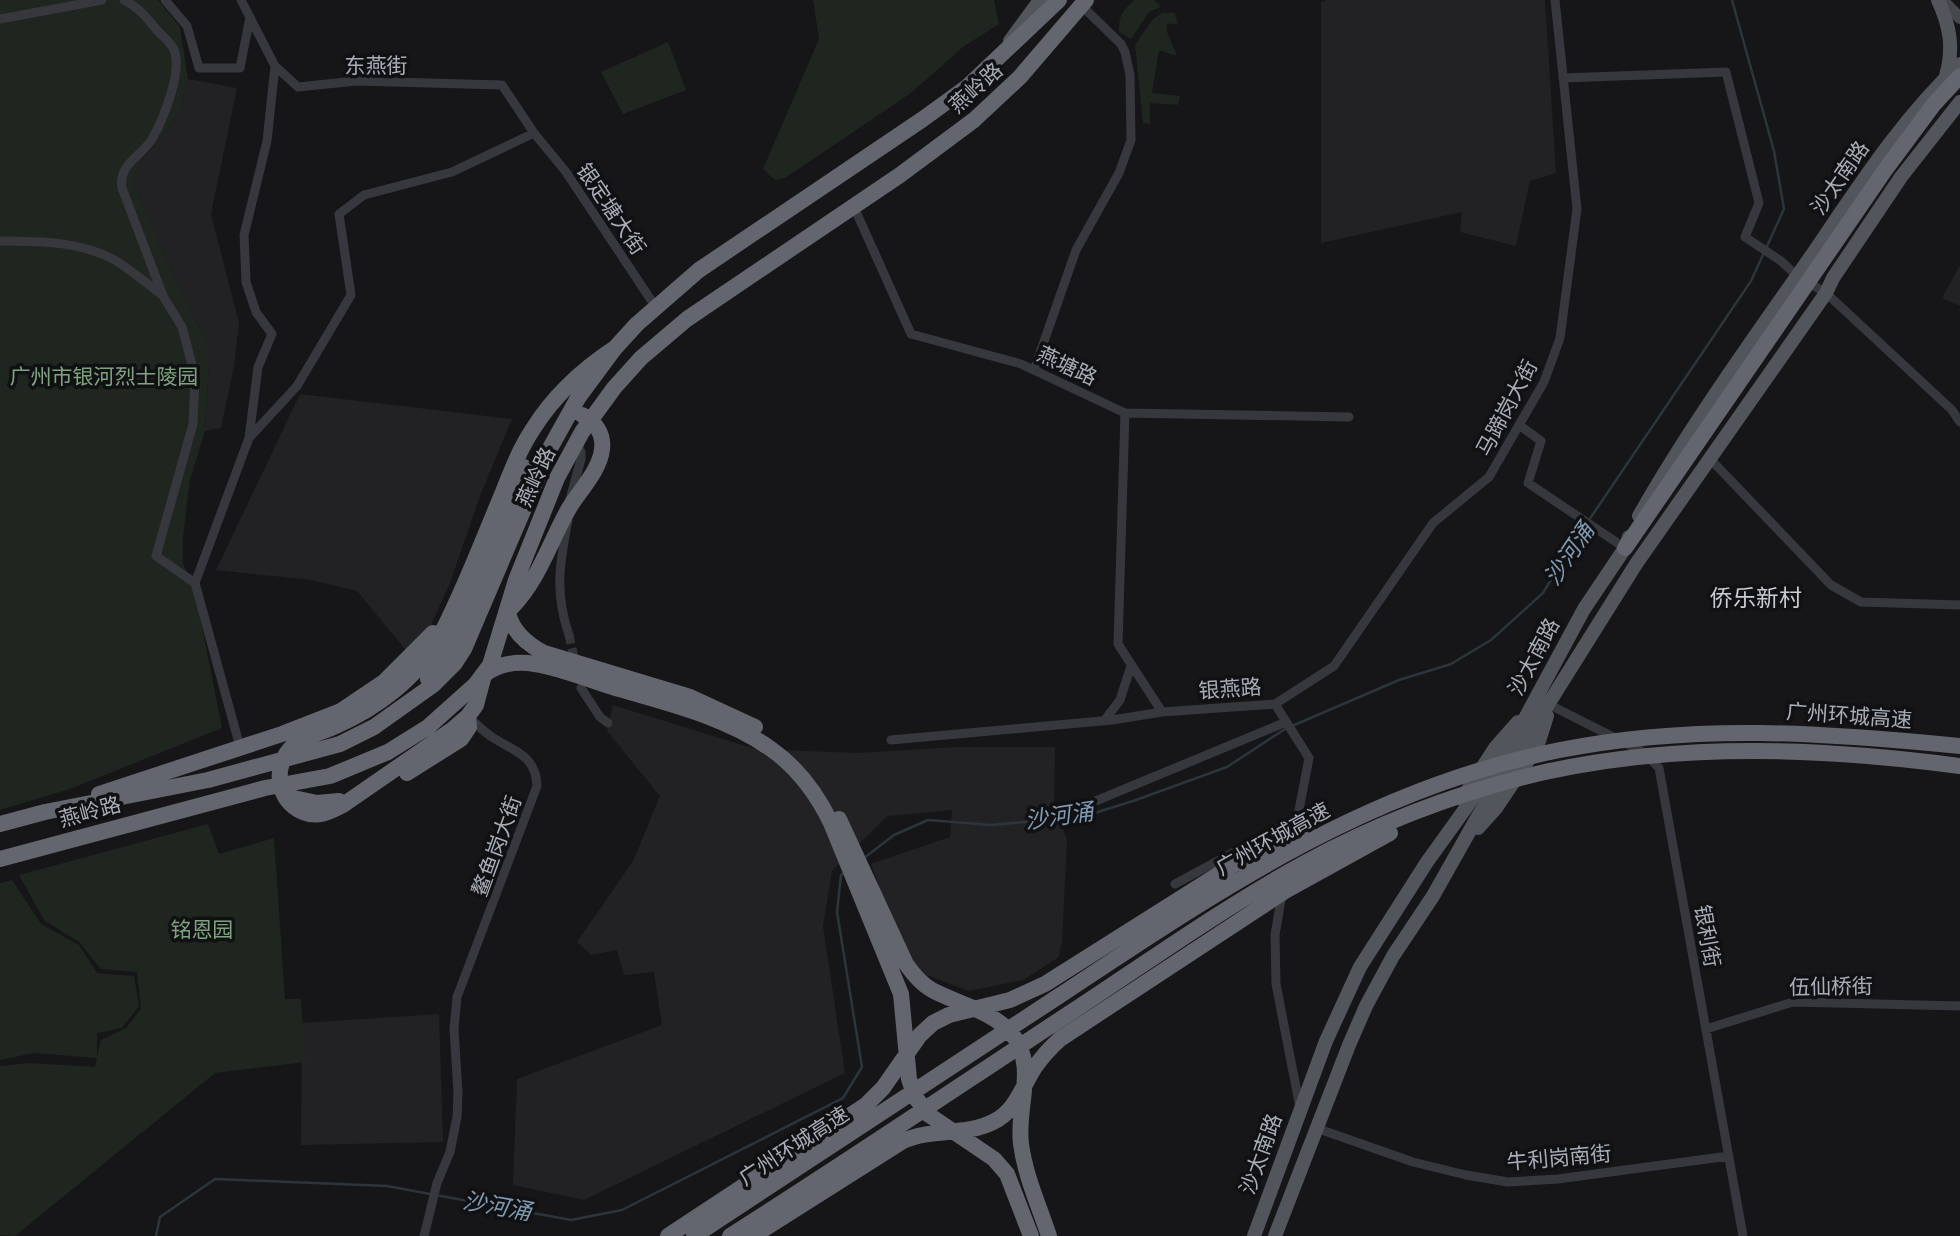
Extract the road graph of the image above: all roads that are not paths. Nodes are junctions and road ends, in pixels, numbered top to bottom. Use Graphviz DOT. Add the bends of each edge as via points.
graph roads {
  1 [pos="102,0"];
  2 [pos="124,0"];
  3 [pos="165,0"];
  4 [pos="241,0"];
  5 [pos="1040,0"];
  6 [pos="1059,0"];
  7 [pos="1555,0"];
  8 [pos="1940,0"];
  9 [pos="1083,3"];
  10 [pos="250,17"];
  11 [pos="1960,18"];
  12 [pos="0,19"];
  13 [pos="1004,51"];
  14 [pos="1960,64"];
  15 [pos="275,66"];
  16 [pos="1953,77"];
  17 [pos="1563,78"];
  18 [pos="1960,102"];
  19 [pos="534,133"];
  20 [pos="854,207"];
  21 [pos="0,241"];
  22 [pos="1797,276"];
  23 [pos="1826,293"];
  24 [pos="163,296"];
  25 [pos="655,306"];
  26 [pos="615,348"];
  27 [pos="1034,370"];
  28 [pos="1125,413"];
  29 [pos="1349,417"];
  30 [pos="1960,422"];
  31 [pos="1519,425"];
  32 [pos="249,438"];
  33 [pos="576,443"];
  34 [pos="1714,463"];
  35 [pos="1625,548"];
  36 [pos="195,583"];
  37 [pos="1960,605"];
  38 [pos="453,606"];
  39 [pos="508,612"];
  40 [pos="569,635"];
  41 [pos="1130,666"];
  42 [pos="484,674"];
  43 [pos="581,688"];
  44 [pos="649,691"];
  45 [pos="407,703"];
  46 [pos="1275,704"];
  47 [pos="1549,705"];
  48 [pos="1161,712"];
  49 [pos="468,716"];
  50 [pos="1104,721"];
  51 [pos="1286,722"];
  52 [pos="608,723"];
  53 [pos="891,740"];
  54 [pos="1960,746"];
  55 [pos="240,747"];
  56 [pos="1960,766"];
  57 [pos="1461,776"];
  58 [pos="1499,785"];
  59 [pos="265,788"];
  60 [pos="1086,805"];
  61 [pos="45,812"];
  62 [pos="1297,818"];
  63 [pos="0,824"];
  64 [pos="0,859"];
  65 [pos="1175,884"];
  66 [pos="930,989"];
  67 [pos="1010,1000"];
  68 [pos="1960,1006"];
  69 [pos="904,1009"];
  70 [pos="966,1011"];
  71 [pos="1706,1029"];
  72 [pos="920,1035"];
  73 [pos="906,1055"];
  74 [pos="1030,1069"];
  75 [pos="909,1079"];
  76 [pos="887,1083"];
  77 [pos="1019,1097"];
  78 [pos="1300,1110"];
  79 [pos="983,1126"];
  80 [pos="938,1128"];
  81 [pos="1316,1128"];
  82 [pos="956,1132"];
  83 [pos="1020,1132"];
  84 [pos="978,1148"];
  85 [pos="1729,1156"];
  86 [pos="424,1236"];
  87 [pos="668,1236"];
  88 [pos="694,1236"];
  89 [pos="730,1236"];
  90 [pos="753,1236"];
  91 [pos="1031,1236"];
  92 [pos="1049,1236"];
  93 [pos="1254,1236"];
  94 [pos="1275,1236"];
  95 [pos="1743,1236"];
  1 -- 12 [label="street"];
  2 -- 24 [label="street" via="137,7 174,50 170,101 151,141 121,177"];
  3 -- 10 [label="street" via="187,26 199,68 240,68"];
  4 -- 10 [label="street, 东燕街"];
  5 -- 13 [label="main road, 燕岭路"];
  6 -- 13 [label="highway"];
  7 -- 17 [label="street, 马蹄岗大街"];
  8 -- 11 [label="main road"];
  8 -- 16 [label="main road" via="1951,42"];
  9 -- 20 [label="highway, 燕岭路" via="994,103"];
  9 -- 27 [label="street" via="1125,52 1131,140 1119,173 1076,250"];
  10 -- 15 [label="street, 东燕街"];
  13 -- 25 [label="highway, 燕岭路" via="967,87 740,241"];
  14 -- 16 [label="main road, 沙太南路"];
  15 -- 19 [label="street, 东燕街" via="298,87 356,82 502,85"];
  15 -- 32 [label="street" via="267,141 244,235 246,282 256,312 272,334 258,367"];
  16 -- 22 [label="main road, 沙太南路" via="1899,132"];
  16 -- 35 [label="highway"];
  17 -- 22 [label="street" via="1726,72 1759,203 1745,237"];
  17 -- 31 [label="street, 马蹄岗大街" via="1577,209 1560,338 1544,382"];
  18 -- 23 [label="main road, 沙太南路" via="1901,177"];
  19 -- 25 [label="street, 银定塘大街" via="566,172"];
  19 -- 32 [label="street" via="452,172 364,195 339,214 351,295 298,386"];
  20 -- 27 [label="street, 燕塘路" via="911,334"];
  20 -- 33 [label="highway, 燕岭路" via="657,343 614,388"];
  21 -- 24 [label="street" via="78,246 116,261"];
  22 -- 23 [label="street"];
  22 -- 35 [label="main road, 沙太南路" via="1670,464"];
  23 -- 30 [label="street"];
  23 -- 47 [label="main road, 沙太南路" via="1636,564"];
  24 -- 36 [label="street" via="182,327 195,387 193,424 156,556"];
  25 -- 26 [label="highway, 燕岭路"];
  26 -- 38 [label="highway" via="579,374 533,429"];
  26 -- 45 [label="highway, 燕岭路" via="578,397 548,450 464,649 445,674"];
  27 -- 28 [label="street, 燕塘路"];
  28 -- 29 [label="street, 燕塘路"];
  28 -- 41 [label="street" via="1118,644"];
  31 -- 35 [label="street" via="1541,441 1528,483"];
  31 -- 46 [label="street, 马蹄岗大街" via="1489,477 1433,523 1334,666"];
  32 -- 36 [label="street"];
  33 -- 39 [label="highway, 燕岭路" via="545,504"];
  33 -- 40 [label="street" via="581,459 559,564"];
  34 -- 37 [label="street" via="1831,585 1861,602"];
  35 -- 78 [label="main road, 沙太南路" via="1584,610 1527,714 1495,748 1452,815 1442,842 1360,967"];
  36 -- 55 [label="street"];
  38 -- 49 [label="highway" via="438,640 410,676 374,705 289,749 282,761 281,789 299,810 313,815 334,810"];
  38 -- 55 [label="highway" via="412,655 358,701 324,719"];
  39 -- 42 [label="highway, 燕岭路"];
  39 -- 44 [label="highway" via="512,625 536,649"];
  39 -- 45 [label="highway" via="520,599 600,458 602,439 595,424 573,412 556,416 537,435 449,651"];
  41 -- 48 [label="street"];
  41 -- 50 [label="street" via="1120,700"];
  42 -- 44 [label="highway" via="506,663 534,664"];
  42 -- 49 [label="highway" via="476,705"];
  42 -- 59 [label="highway, 燕岭路" via="428,727 388,752 330,776"];
  43 -- 52 [label="street"];
  44 -- 66 [label="highway" via="712,705 752,725 813,775 857,854 906,964"];
  44 -- 69 [label="highway" via="737,729 771,749 800,775 834,831"];
  45 -- 61 [label="highway, 燕岭路" via="374,727 321,751 175,788"];
  46 -- 48 [label="street, 银燕路"];
  46 -- 51 [label="street, 银燕路"];
  47 -- 71 [label="street, 银利街" via="1645,753 1658,768"];
  47 -- 81 [label="main road, 沙太南路" via="1538,747 1486,821 1462,844 1380,978"];
  48 -- 50 [label="street, 银燕路"];
  49 -- 59 [label="highway" via="469,727 461,739 366,796 317,803"];
  49 -- 86 [label="street, 鳌鱼岗大街" via="526,758 537,773 537,786 461,983 454,1015 457,1117"];
  50 -- 53 [label="street, 银燕路"];
  51 -- 60 [label="street"];
  51 -- 62 [label="street, 银燕路" via="1308,758"];
  54 -- 57 [label="highway, 广州环城高速" via="1811,733 1694,733 1560,750"];
  55 -- 61 [label="highway"];
  56 -- 58 [label="highway, 广州环城高速" via="1813,752 1697,752 1574,766"];
  57 -- 67 [label="highway" via="1337,818 1235,864 1045,984"];
  57 -- 88 [label="highway, 广州环城高速" via="1340,824 1255,870"];
  58 -- 74 [label="highway" via="1444,805 1310,875 1068,1033"];
  58 -- 89 [label="highway, 广州环城高速" via="1367,833 1262,888"];
  59 -- 64 [label="highway, 燕岭路"];
  61 -- 63 [label="highway, 燕岭路"];
  62 -- 65 [label="street"];
  62 -- 78 [label="street, 银燕路" via="1274,958"];
  66 -- 67 [label="highway" via="956,999"];
  66 -- 70 [label="highway"];
  67 -- 70 [label="highway"];
  68 -- 71 [label="street, 伍仙桥街" via="1793,1002"];
  69 -- 73 [label="highway"];
  69 -- 76 [label="highway" via="899,1054"];
  70 -- 72 [label="highway" via="938,1020"];
  70 -- 74 [label="highway" via="1005,1027"];
  71 -- 85 [label="street, 银利街"];
  72 -- 73 [label="highway"];
  72 -- 75 [label="highway" via="910,1056"];
  73 -- 75 [label="highway"];
  73 -- 76 [label="highway"];
  74 -- 77 [label="highway"];
  74 -- 83 [label="highway"];
  75 -- 80 [label="highway" via="915,1097"];
  76 -- 87 [label="highway" via="857,1112"];
  77 -- 79 [label="highway" via="998,1119"];
  77 -- 83 [label="highway"];
  78 -- 93 [label="main road, 沙太南路"];
  79 -- 80 [label="highway"];
  79 -- 82 [label="highway"];
  80 -- 82 [label="highway"];
  80 -- 84 [label="highway"];
  80 -- 90 [label="highway" via="903,1141"];
  81 -- 85 [label="street, 牛利岗南街" via="1413,1162 1498,1181 1558,1179"];
  81 -- 94 [label="main road, 沙太南路"];
  82 -- 84 [label="highway"];
  83 -- 92 [label="highway"];
  84 -- 91 [label="highway" via="1007,1174"];
  85 -- 95 [label="street, 银利街"];
}
